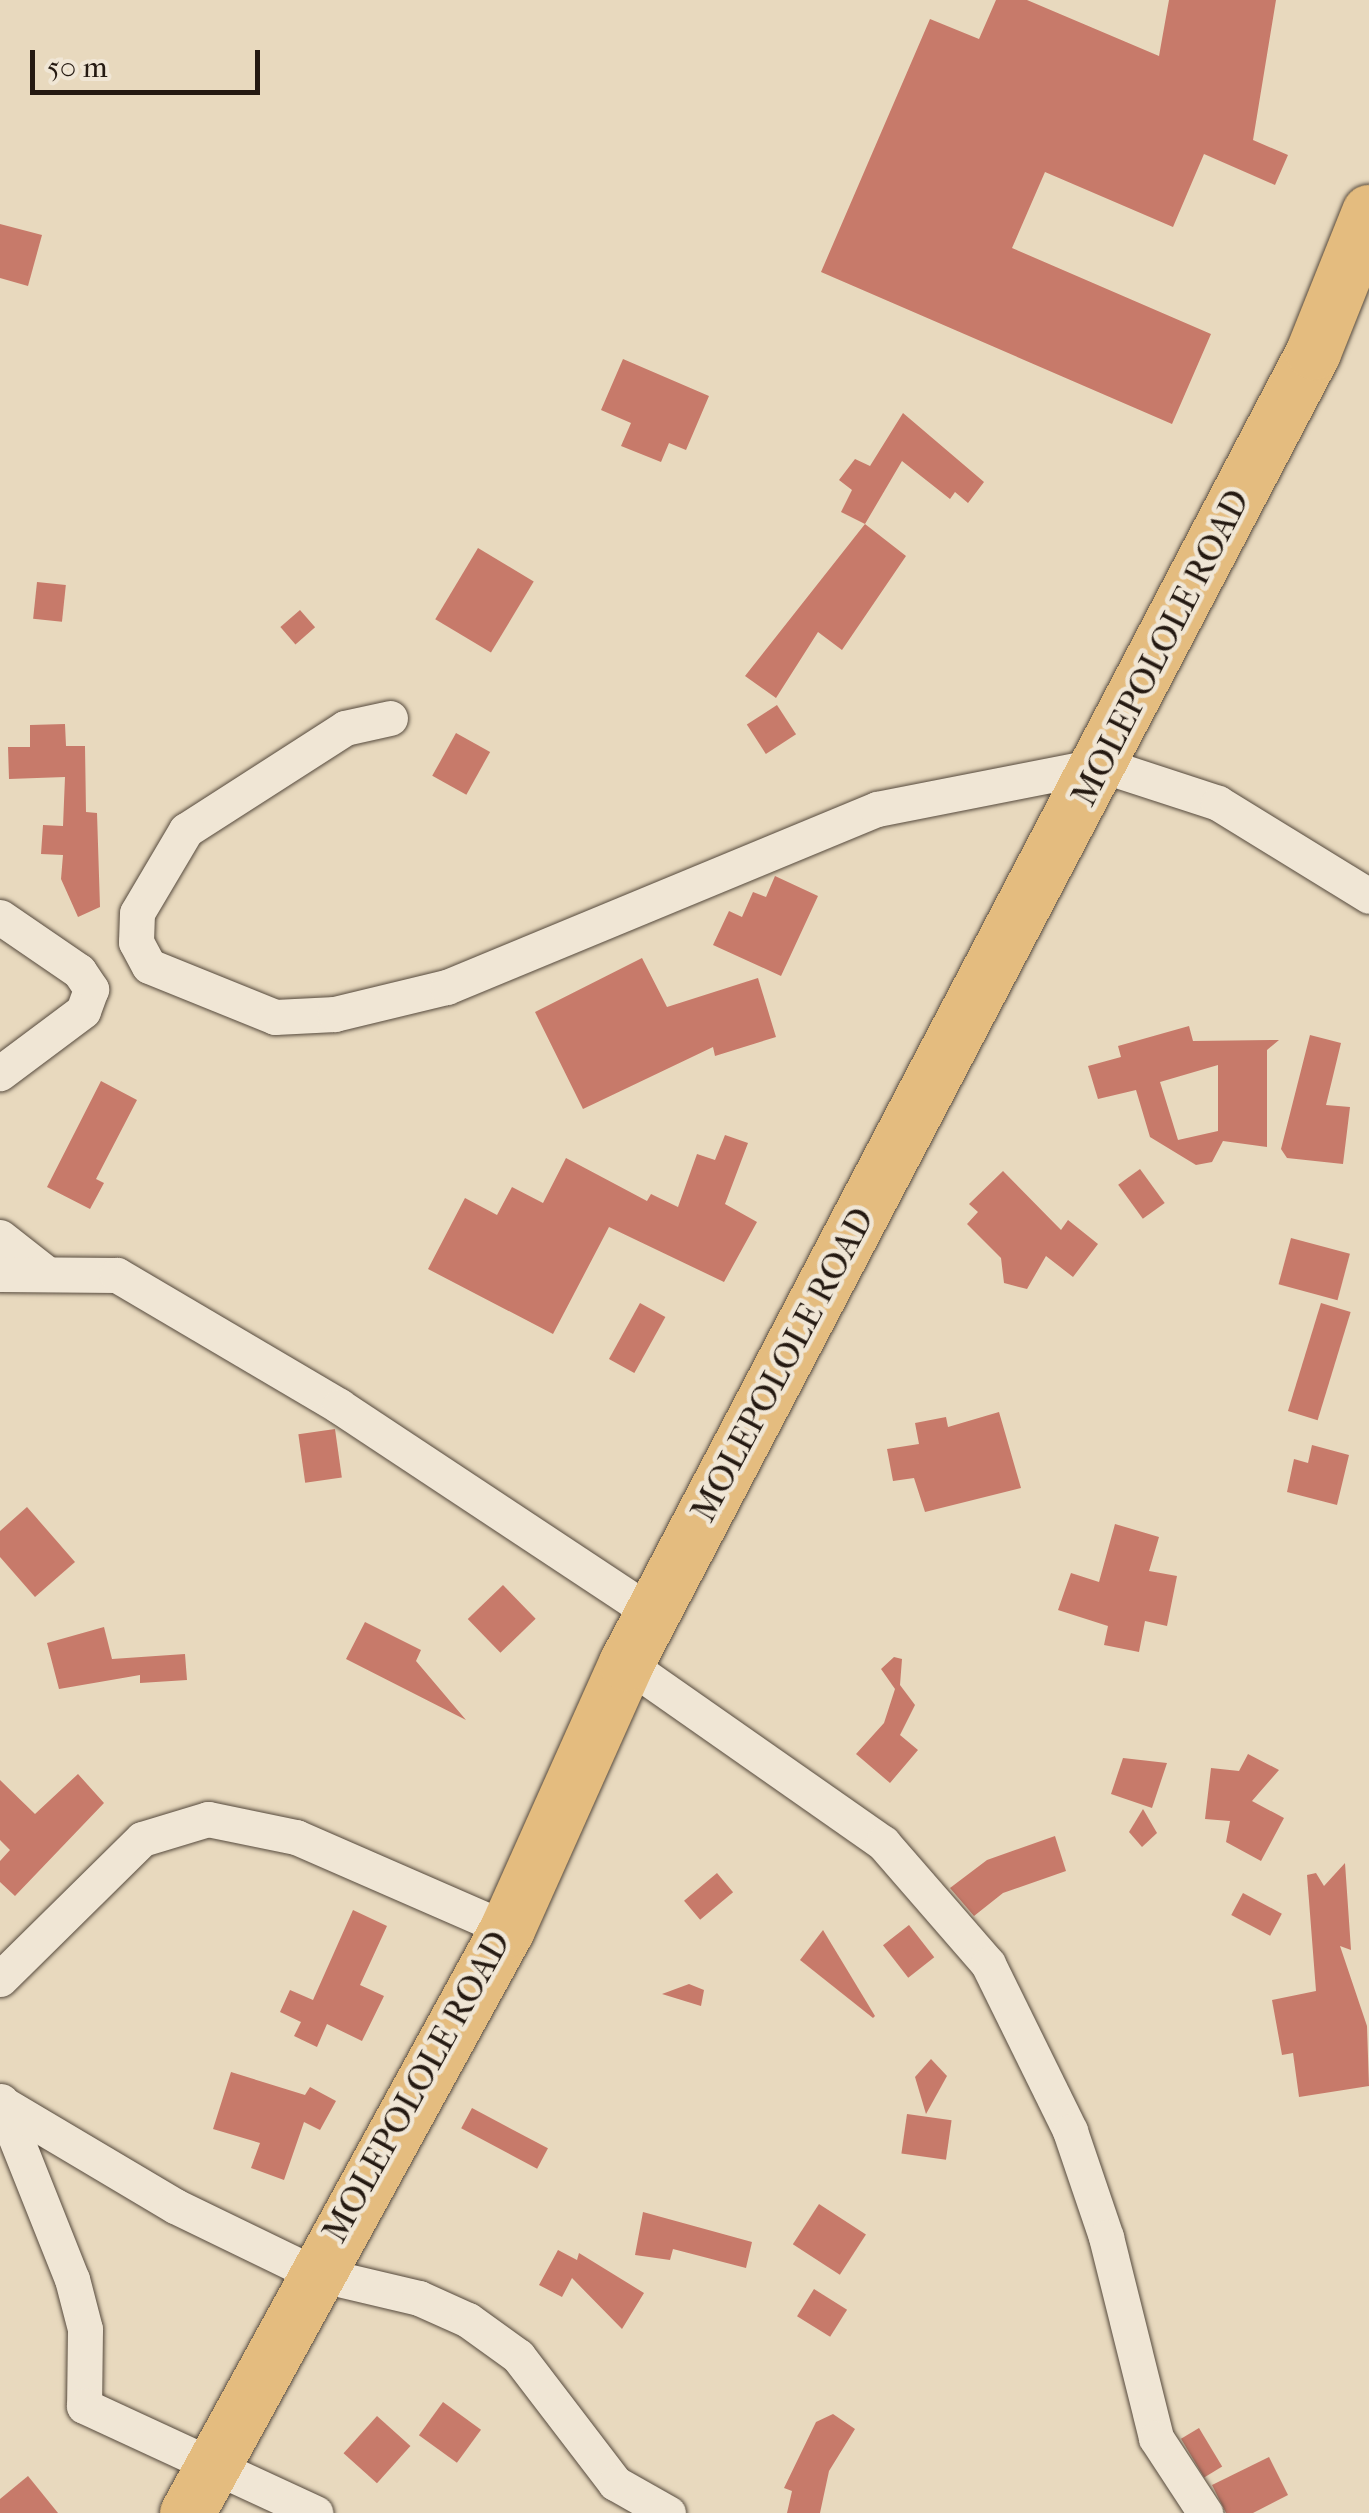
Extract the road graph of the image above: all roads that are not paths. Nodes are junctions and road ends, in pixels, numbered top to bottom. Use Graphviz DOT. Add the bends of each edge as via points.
graph roads {
  1 [pos="1369,212"];
  2 [pos="390,718"];
  3 [pos="1102,765"];
  4 [pos="1369,896"];
  5 [pos="0,918"];
  6 [pos="0,1073"];
  7 [pos="0,1236"];
  8 [pos="0,1274"];
  9 [pos="47,1274"];
  10 [pos="652,1614"];
  11 [pos="626,1663"];
  12 [pos="507,1929"];
  13 [pos="0,1979"];
  14 [pos="2,2102"];
  15 [pos="313,2273"];
  16 [pos="198,2489"];
  17 [pos="316,2513"];
  18 [pos="668,2513"];
  19 [pos="1206,2513"];
  1 -- 3 [label="main road, MOLEPOLOLE ROAD" via="1313,352"];
  2 -- 3 [label="street" via="345,728 186,830 138,913 136,942 149,966 274,1017 335,1014 447,988 877,809"];
  3 -- 4 [label="street" via="1218,803"];
  3 -- 10 [label="main road, MOLEPOLOLE ROAD"];
  5 -- 6 [label="street" via="92,989 83,1011"];
  7 -- 9 [label="street"];
  8 -- 9 [label="street"];
  9 -- 10 [label="street" via="118,1275 339,1406"];
  10 -- 11 [label="main road, MOLEPOLOLE ROAD"];
  11 -- 12 [label="main road, MOLEPOLOLE ROAD"];
  11 -- 19 [label="street" via="883,1843 988,1964 1076,2148 1156,2438"];
  12 -- 13 [label="street" via="296,1837 208,1820 142,1839"];
  12 -- 15 [label="main road, MOLEPOLOLE ROAD"];
  14 -- 15 [label="street" via="175,2206"];
  14 -- 16 [label="street" via="80,2312 84,2406"];
  15 -- 16 [label="main road, MOLEPOLOLE ROAD"];
  15 -- 18 [label="street" via="419,2298 468,2320 518,2356 615,2482"];
  16 -- 17 [label="street"];
}
